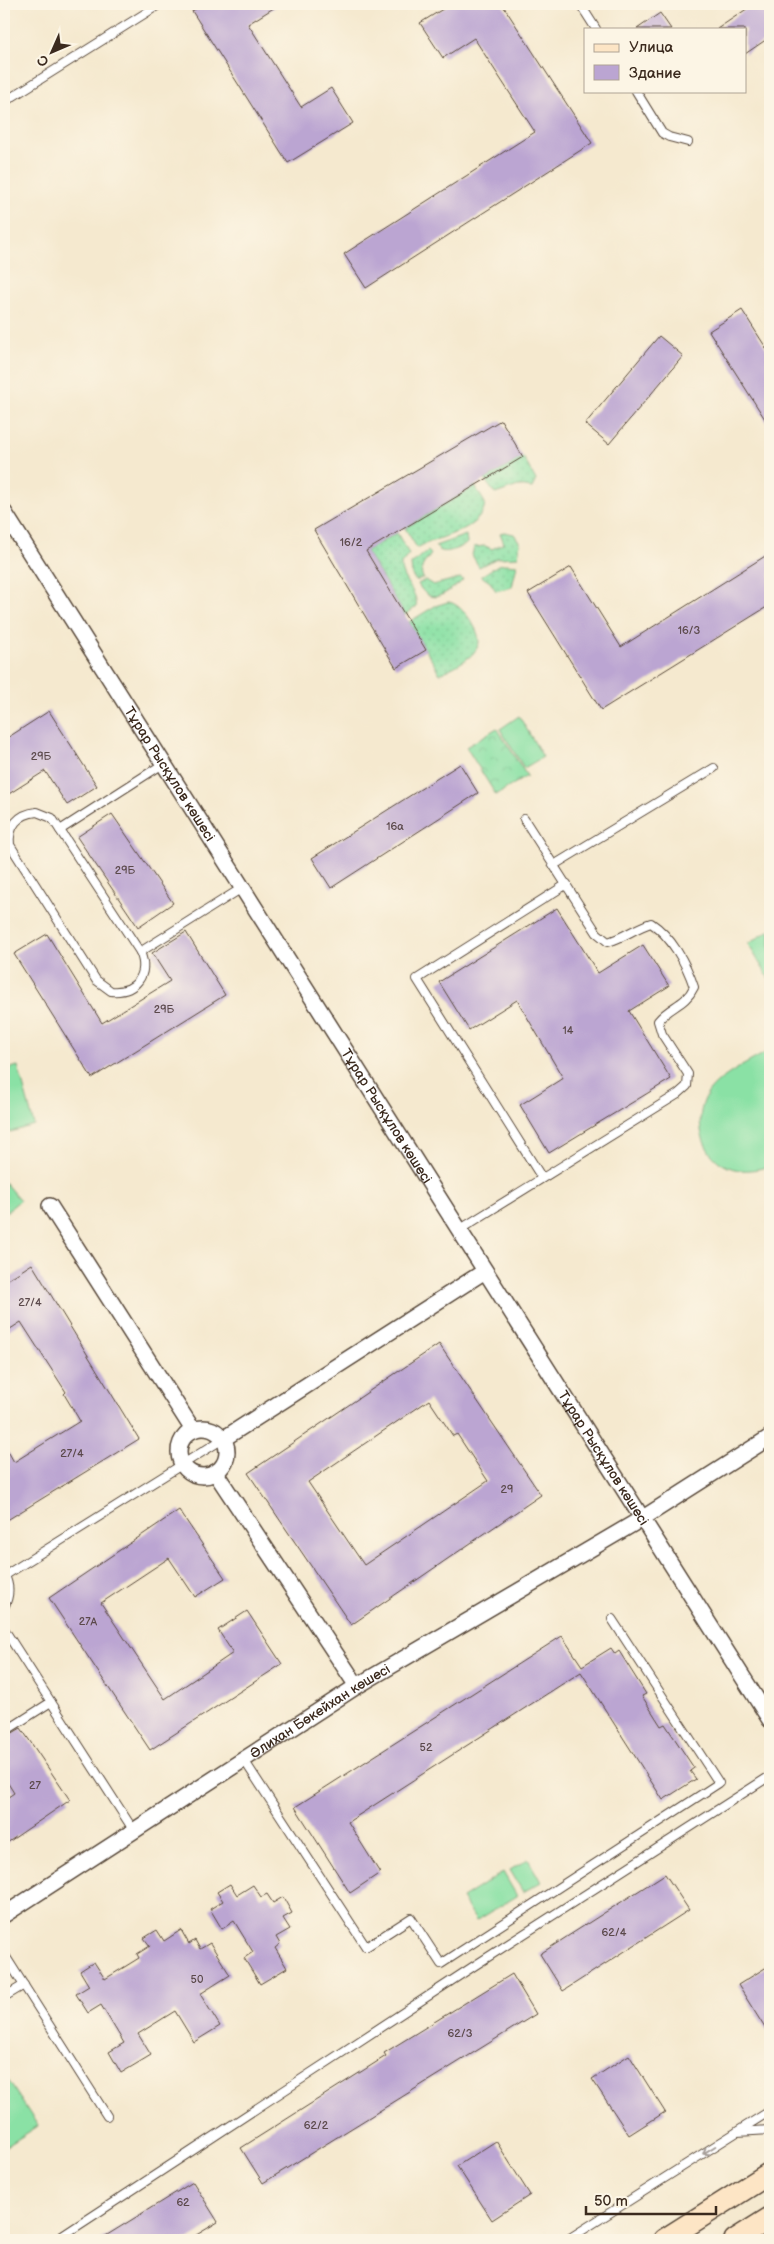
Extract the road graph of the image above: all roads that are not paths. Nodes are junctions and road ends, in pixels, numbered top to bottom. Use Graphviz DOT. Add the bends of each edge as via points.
graph roads {
  1 [pos="160,4"];
  2 [pos="580,4"];
  3 [pos="595,28"];
  4 [pos="637,92"];
  5 [pos="4,102"];
  6 [pos="688,142"];
  7 [pos="4,512"];
  8 [pos="163,764"];
  9 [pos="714,768"];
  10 [pos="524,819"];
  11 [pos="60,830"];
  12 [pos="554,865"];
  13 [pos="567,884"];
  14 [pos="242,888"];
  15 [pos="140,952"];
  16 [pos="542,1178"];
  17 [pos="50,1206"];
  18 [pos="459,1230"];
  19 [pos="485,1271"];
  20 [pos="192,1430"];
  21 [pos="770,1437"];
  22 [pos="223,1439"];
  23 [pos="182,1463"];
  24 [pos="216,1472"];
  25 [pos="643,1518"];
  26 [pos="4,1575"];
  27 [pos="4,1607"];
  28 [pos="612,1619"];
  29 [pos="4,1629"];
  30 [pos="357,1686"];
  31 [pos="51,1702"];
  32 [pos="770,1720"];
  33 [pos="4,1732"];
  34 [pos="244,1760"];
  35 [pos="770,1776"];
  36 [pos="134,1831"];
  37 [pos="4,1915"];
  38 [pos="4,1954"];
  39 [pos="24,1985"];
  40 [pos="4,1997"];
  41 [pos="770,2111"];
  42 [pos="107,2116"];
  43 [pos="770,2130"];
  44 [pos="737,2132"];
  45 [pos="770,2173"];
  46 [pos="766,2221"];
  47 [pos="56,2240"];
  48 [pos="566,2240"];
  49 [pos="664,2240"];
  50 [pos="735,2240"];
  1 -- 5 [label="lane"];
  2 -- 3 [label="lane"];
  4 -- 6 [label="lane" via="662,133"];
  7 -- 8 [label="street, Тұрар Рысқұлов көшесі"];
  8 -- 11 [label="lane"];
  8 -- 14 [label="street, Тұрар Рысқұлов көшесі"];
  9 -- 12 [label="lane"];
  10 -- 12 [label="lane"];
  11 -- 15 [label="lane"];
  11 -- 15 [label="lane" via="45,814 29,813 15,822 10,845 103,987 120,992 136,985 144,969"];
  12 -- 13 [label="lane"];
  13 -- 16 [label="lane" via="417,979"];
  13 -- 16 [label="lane" via="597,933 608,942 651,923 662,930 689,971 694,987 689,998 664,1013 658,1021 662,1034 688,1074 687,1086"];
  14 -- 15 [label="lane"];
  14 -- 18 [label="street, Тұрар Рысқұлов көшесі"];
  16 -- 18 [label="lane"];
  17 -- 20 [label="street"];
  18 -- 19 [label="street, Тұрар Рысқұлов көшесі"];
  19 -- 22 [label="street"];
  19 -- 25 [label="street, Тұрар Рысқұлов көшесі"];
  20 -- 22 [label="street" via="206,1428"];
  20 -- 23 [label="street" via="186,1434 179,1448"];
  21 -- 25 [label="street, Әлихан Бөкейхан көшесі"];
  22 -- 23 [label="lane"];
  22 -- 24 [label="street" via="227,1453"];
  23 -- 24 [label="street" via="198,1475"];
  23 -- 26 [label="lane"];
  24 -- 30 [label="street"];
  25 -- 30 [label="street, Әлихан Бөкейхан көшесі"];
  25 -- 32 [label="street, Тұрар Рысқұлов көшесі"];
  26 -- 27 [label="lane" via="9,1593"];
  28 -- 34 [label="lane" via="719,1783 441,1964 411,1918 366,1947"];
  29 -- 31 [label="lane"];
  30 -- 34 [label="street, Әлихан Бөкейхан көшесі"];
  31 -- 33 [label="lane"];
  31 -- 36 [label="lane"];
  34 -- 36 [label="street, Әлихан Бөкейхан көшесі"];
  35 -- 47 [label="lane"];
  36 -- 37 [label="street, Әлихан Бөкейхан көшесі"];
  38 -- 39 [label="lane"];
  39 -- 40 [label="lane"];
  39 -- 42 [label="lane"];
  41 -- 44 [label="lane"];
  43 -- 44 [label="lane"];
  44 -- 48 [label="lane, one-way"];
  45 -- 49 [label="main road"];
  46 -- 50 [label="main road"];
}
